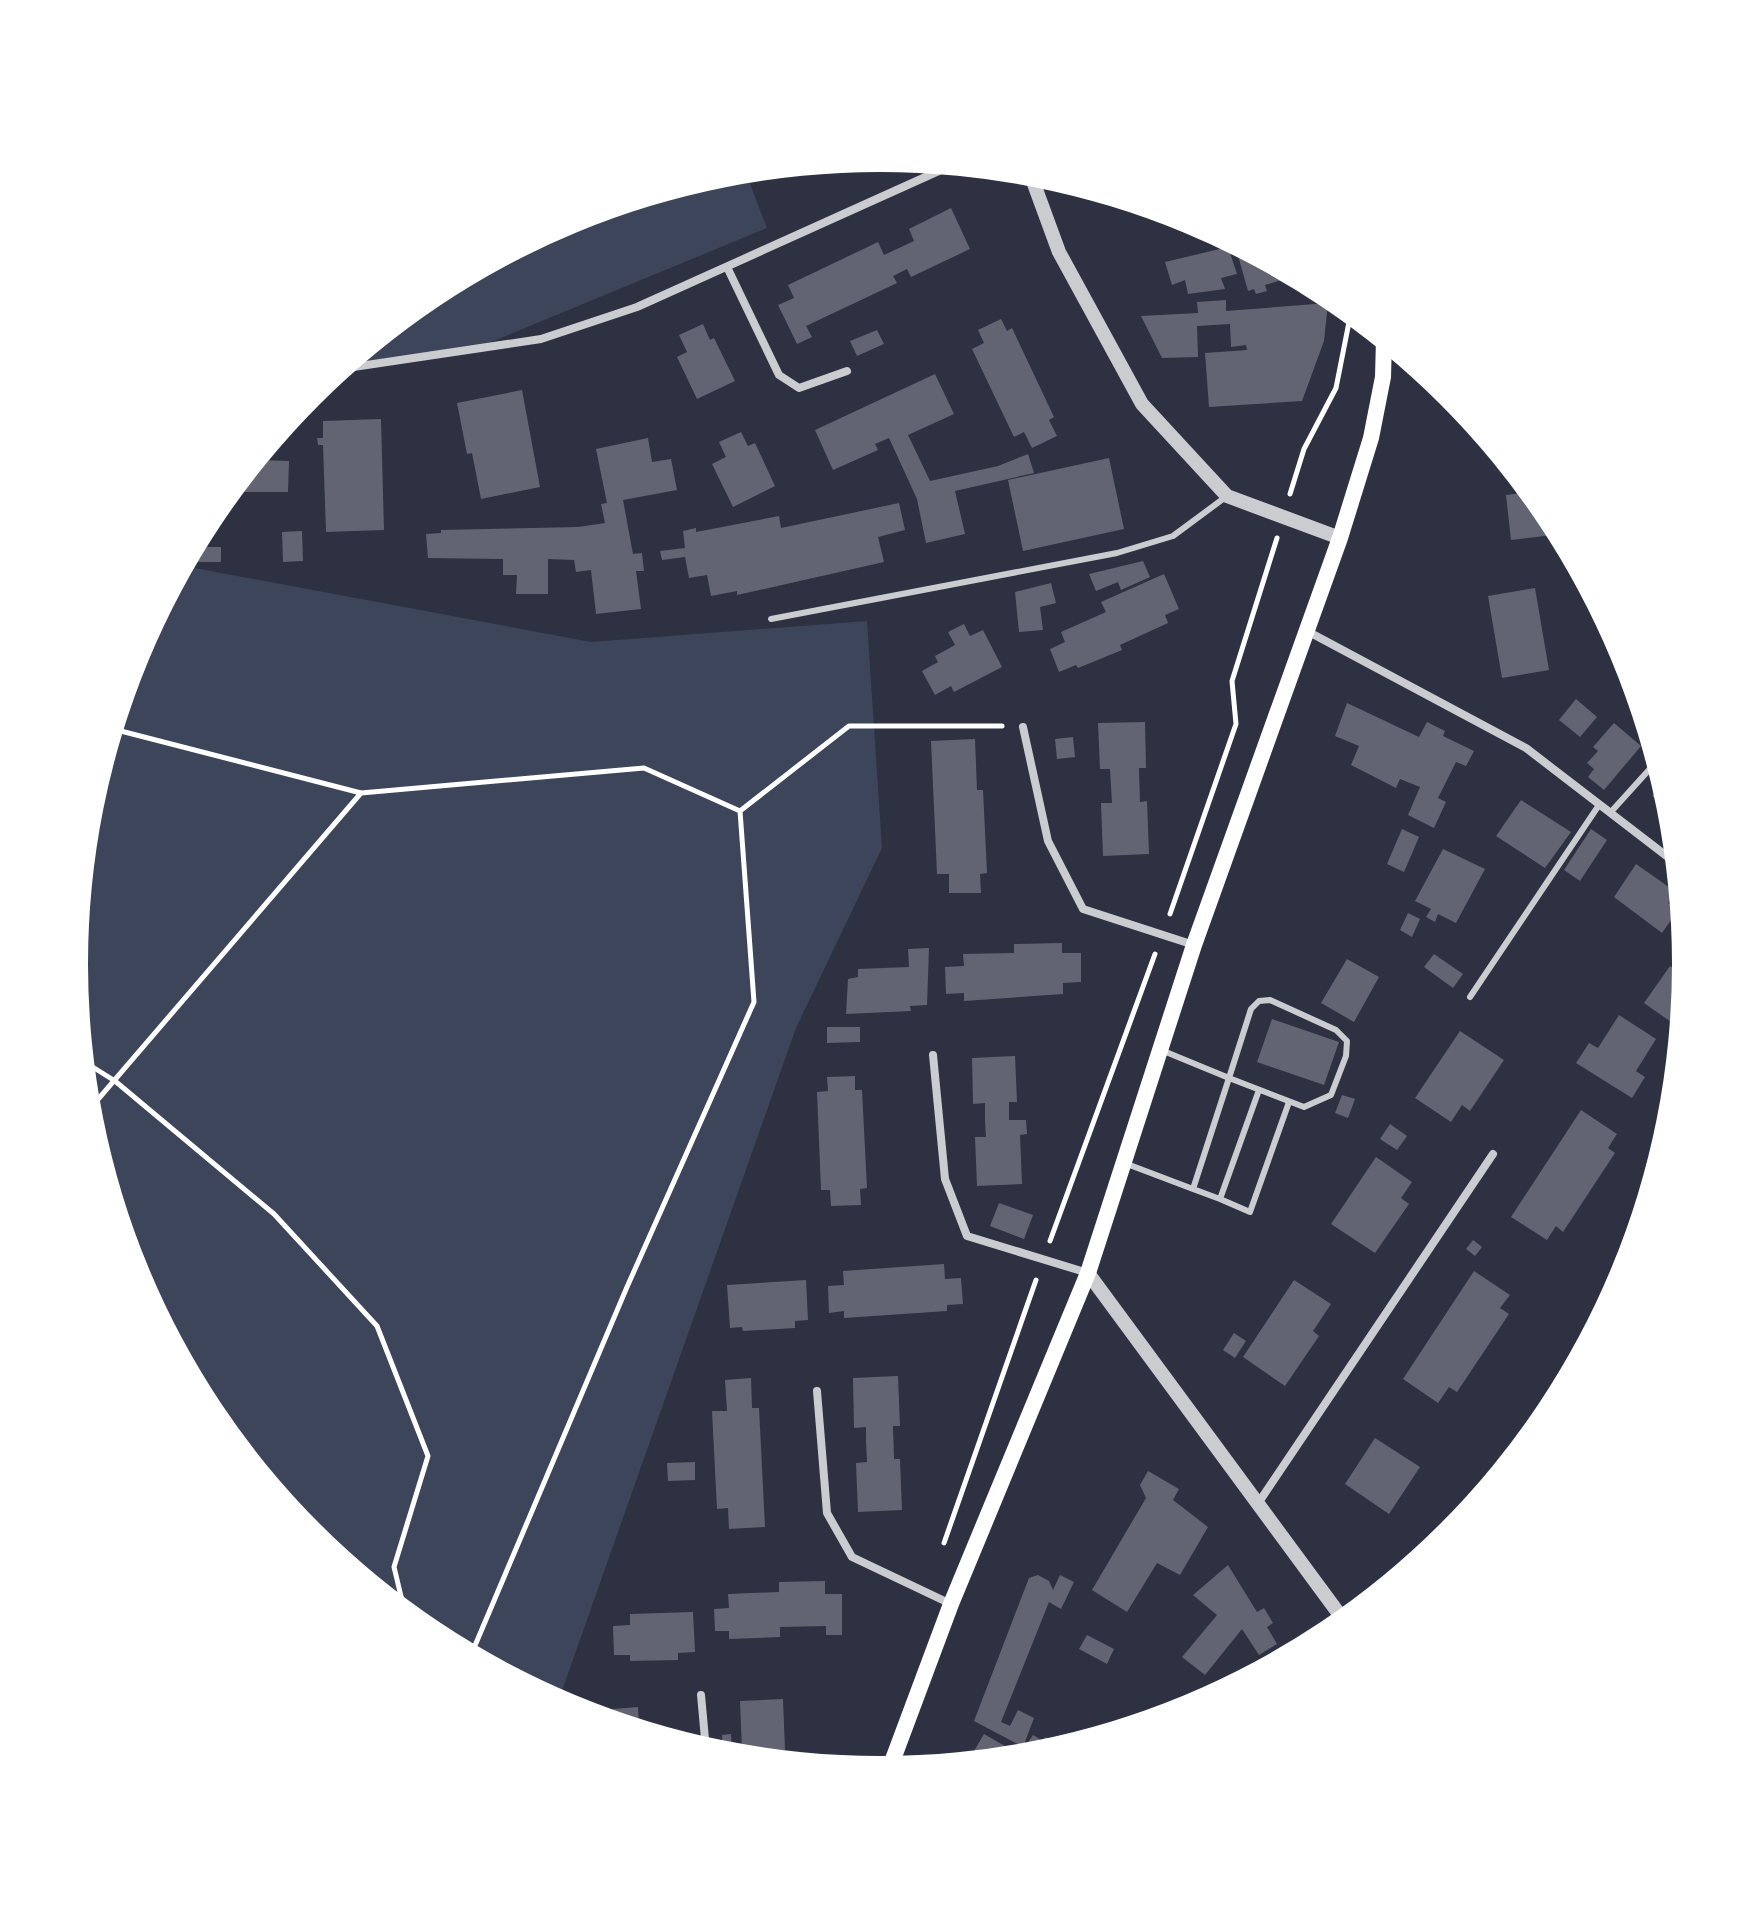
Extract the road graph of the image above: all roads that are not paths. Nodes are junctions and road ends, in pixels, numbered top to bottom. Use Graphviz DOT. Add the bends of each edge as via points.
graph roads {
  1 [pos="932,174"];
  2 [pos="1035,187"];
  3 [pos="727,267"];
  4 [pos="1384,353"];
  5 [pos="362,366"];
  6 [pos="847,371"];
  7 [pos="1227,496"];
  8 [pos="1340,538"];
  9 [pos="771,619"];
  10 [pos="1306,630"];
  11 [pos="1023,727"];
  12 [pos="1649,770"];
  13 [pos="1599,805"];
  14 [pos="1610,813"];
  15 [pos="1665,855"];
  16 [pos="1194,945"];
  17 [pos="1470,997"];
  18 [pos="1160,1049"];
  19 [pos="933,1055"];
  20 [pos="1229,1078"];
  21 [pos="1259,1090"];
  22 [pos="1289,1102"];
  23 [pos="1493,1154"];
  24 [pos="1123,1163"];
  25 [pos="1193,1189"];
  26 [pos="1220,1199"];
  27 [pos="1088,1273"];
  28 [pos="817,1391"];
  29 [pos="1259,1502"];
  30 [pos="951,1604"];
  31 [pos="1337,1611"];
  32 [pos="701,1695"];
  33 [pos="705,1737"];
  34 [pos="894,1756"];
  1 -- 3 [label="street"];
  2 -- 7 [label="street" via="1059,252 1142,404"];
  3 -- 5 [label="street" via="637,307 541,339"];
  3 -- 6 [label="street" via="779,375 799,388"];
  4 -- 8 [label="main road" via="1371,438"];
  7 -- 8 [label="street"];
  7 -- 9 [label="lane" via="1173,536 1117,553"];
  8 -- 10 [label="main road"];
  10 -- 13 [label="street" via="1526,748"];
  10 -- 16 [label="main road"];
  11 -- 16 [label="street" via="1048,841 1083,909"];
  12 -- 14 [label="lane"];
  13 -- 14 [label="street"];
  13 -- 17 [label="lane"];
  14 -- 15 [label="street"];
  16 -- 18 [label="main road"];
  18 -- 20 [label="lane"];
  18 -- 24 [label="main road"];
  19 -- 27 [label="street" via="945,1179 967,1236"];
  20 -- 21 [label="lane"];
  20 -- 22 [label="lane" via="1251,1009 1270,1000 1336,1030 1347,1041 1331,1095 1304,1107"];
  20 -- 25 [label="lane"];
  21 -- 22 [label="lane"];
  21 -- 26 [label="lane"];
  22 -- 26 [label="lane" via="1250,1212"];
  23 -- 29 [label="street"];
  24 -- 25 [label="lane"];
  24 -- 27 [label="main road"];
  25 -- 26 [label="lane"];
  27 -- 29 [label="street"];
  27 -- 30 [label="main road"];
  28 -- 30 [label="street" via="827,1513 852,1557"];
  29 -- 31 [label="street"];
  30 -- 34 [label="main road"];
  32 -- 33 [label="street"];
}
